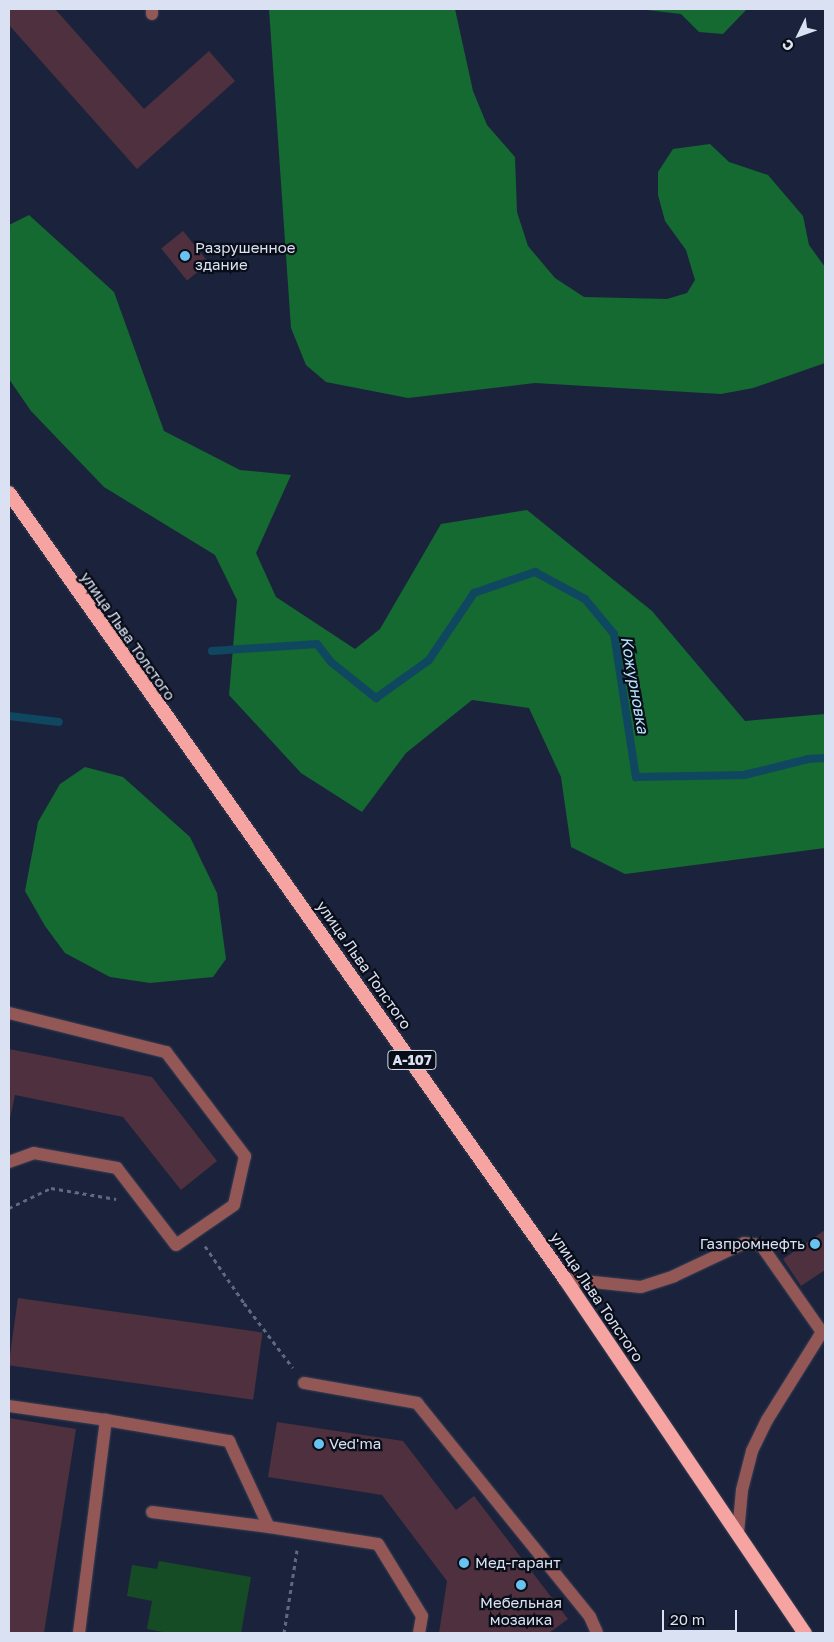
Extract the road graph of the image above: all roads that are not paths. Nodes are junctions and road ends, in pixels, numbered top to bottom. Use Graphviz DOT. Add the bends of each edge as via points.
graph roads {
  1 [pos="9,493"];
  2 [pos="9,1013"];
  3 [pos="9,1162"];
  4 [pos="565,1278"];
  5 [pos="824,1331"];
  6 [pos="304,1383"];
  7 [pos="9,1406"];
  8 [pos="106,1420"];
  9 [pos="152,1512"];
  10 [pos="269,1527"];
  11 [pos="738,1534"];
  12 [pos="79,1633"];
  13 [pos="420,1633"];
  14 [pos="597,1633"];
  15 [pos="805,1633"];
  1 -- 4 [label="highway, улица Льва Толстого / А-107"];
  2 -- 3 [label="lane" via="166,1052 245,1156 234,1206 176,1245 117,1168 34,1153"];
  4 -- 5 [label="lane" via="641,1287 674,1276 744,1243 761,1245"];
  4 -- 11 [label="highway, улица Льва Толстого / А-107"];
  5 -- 11 [label="lane" via="752,1451 742,1490"];
  6 -- 14 [label="lane" via="417,1403 590,1617"];
  7 -- 8 [label="lane"];
  8 -- 10 [label="lane" via="229,1441"];
  8 -- 12 [label="lane"];
  9 -- 10 [label="lane"];
  10 -- 13 [label="lane" via="378,1544 422,1616"];
  11 -- 15 [label="highway, улица Льва Толстого / А-107"];
}
